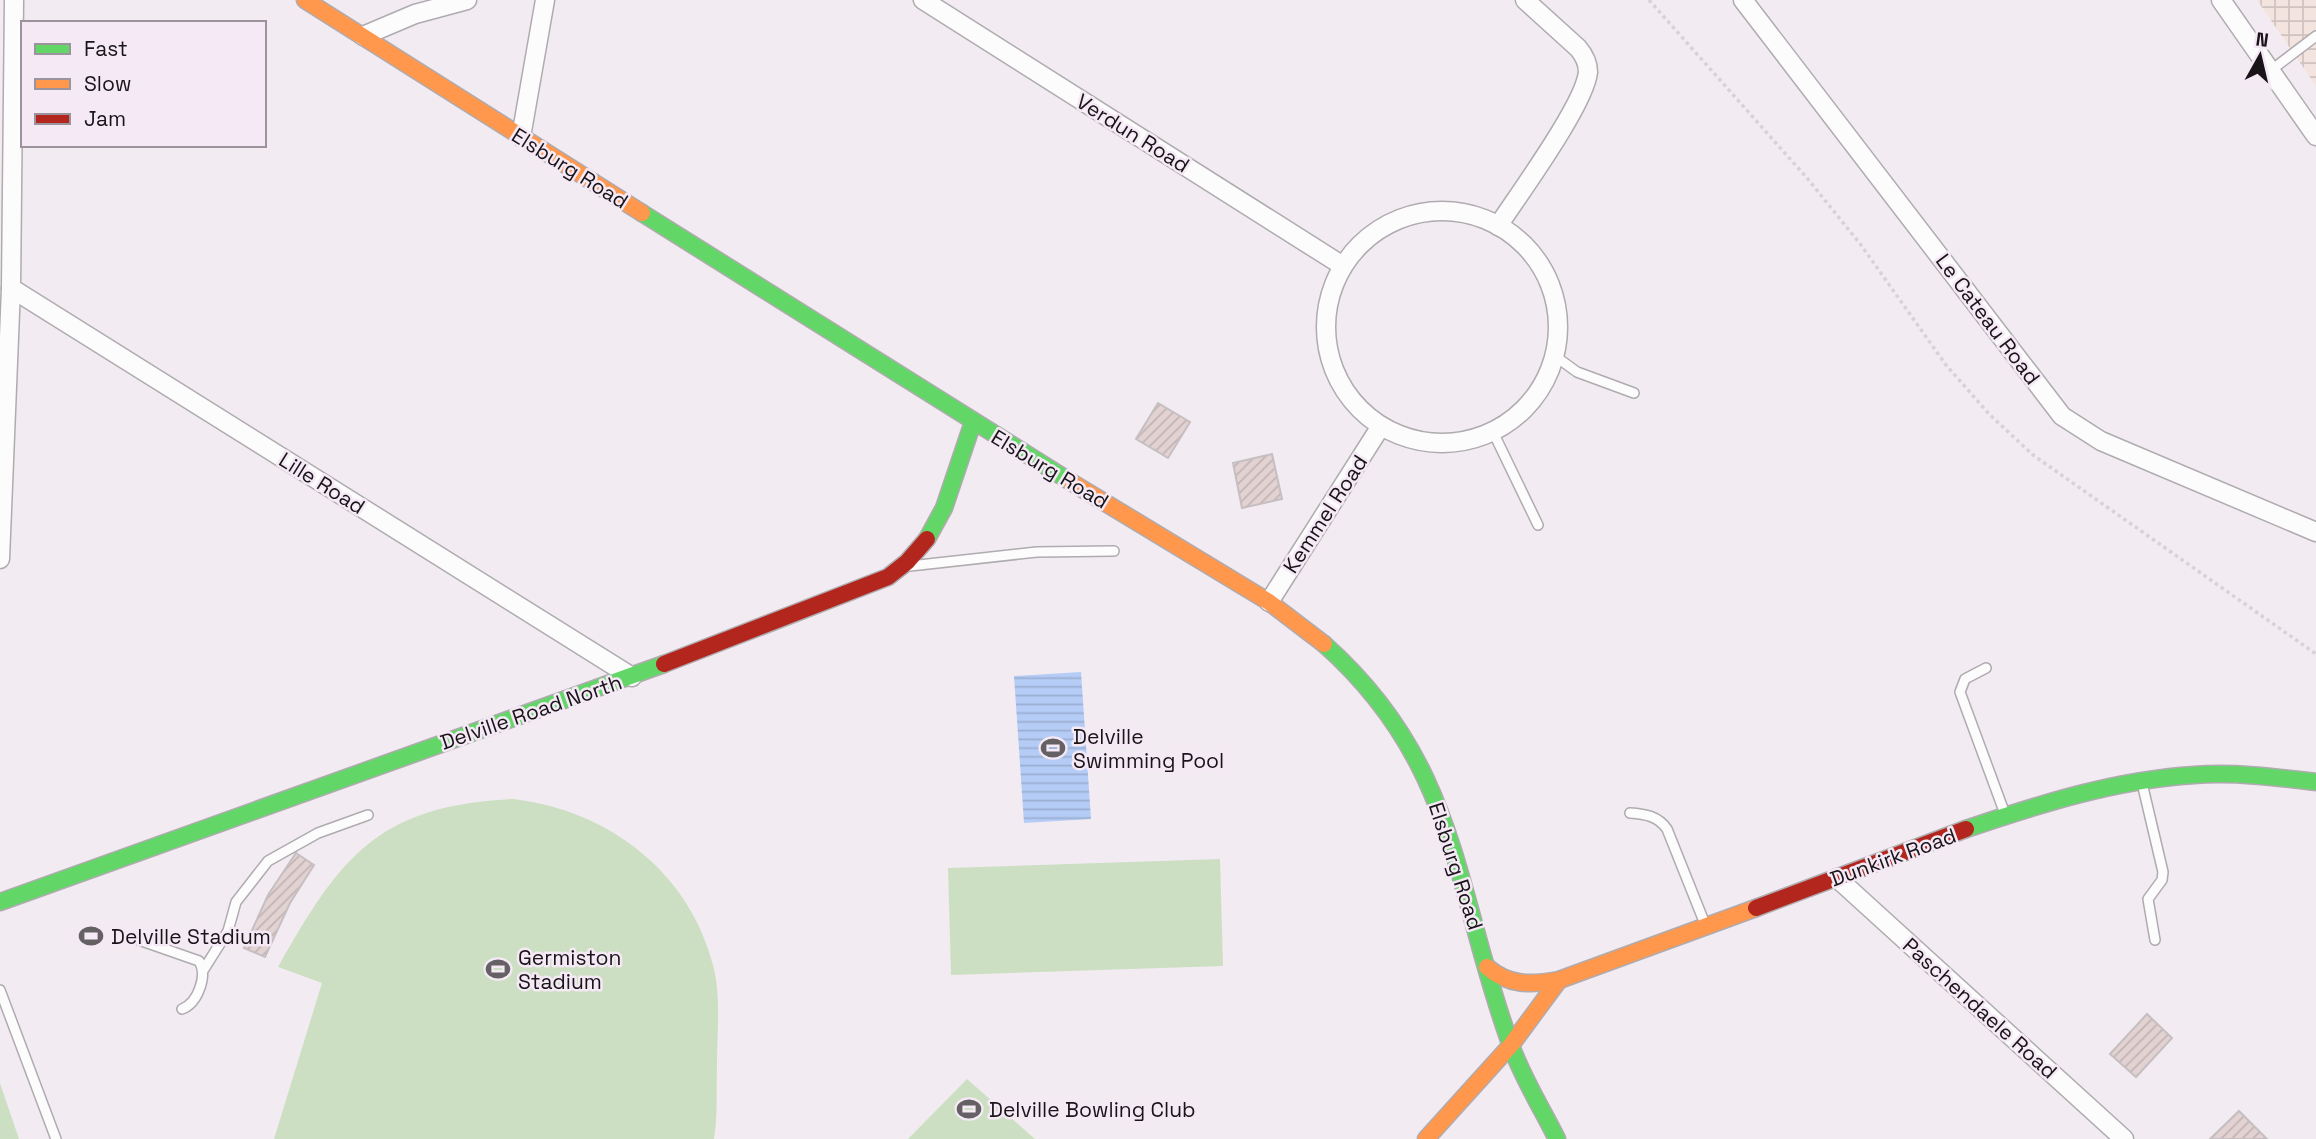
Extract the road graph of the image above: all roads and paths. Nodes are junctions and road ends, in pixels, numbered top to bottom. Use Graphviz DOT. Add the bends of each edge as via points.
graph roads {
  1 [pos="14,0"];
  2 [pos="305,0"];
  3 [pos="467,0"];
  4 [pos="545,0"];
  5 [pos="923,0"];
  6 [pos="1525,0"];
  7 [pos="1649,0"];
  8 [pos="1743,0"];
  9 [pos="2221,0"];
  10 [pos="363,36"];
  11 [pos="2316,36"];
  12 [pos="2270,71"];
  13 [pos="7,72"];
  14 [pos="2316,136"];
  15 [pos="521,137"];
  16 [pos="1498,226"];
  17 [pos="6,229"];
  18 [pos="1343,266"];
  19 [pos="11,288"];
  20 [pos="1555,356"];
  21 [pos="1634,393"];
  22 [pos="973,422"];
  23 [pos="1381,426"];
  24 [pos="1493,432"];
  25 [pos="1538,525"];
  26 [pos="2316,532"];
  27 [pos="1114,551"];
  28 [pos="0,559"];
  29 [pos="905,566"];
  30 [pos="1269,602"];
  31 [pos="2316,654"];
  32 [pos="1986,668"];
  33 [pos="632,677"];
  34 [pos="2141,778"];
  35 [pos="2316,782"];
  36 [pos="1630,813"];
  37 [pos="368,814"];
  38 [pos="2006,816"];
  39 [pos="1837,878"];
  40 [pos="0,902"];
  41 [pos="1706,926"];
  42 [pos="136,939"];
  43 [pos="2155,940"];
  44 [pos="1487,967"];
  45 [pos="204,969"];
  46 [pos="1559,980"];
  47 [pos="0,990"];
  48 [pos="182,1009"];
  49 [pos="1511,1045"];
  50 [pos="56,1139"];
  51 [pos="1426,1139"];
  52 [pos="1557,1139"];
  53 [pos="2124,1139"];
  1 -- 13 [label="street"];
  2 -- 10 [label="main road, Elsburg Road"];
  3 -- 10 [label="street" via="415,14"];
  4 -- 15 [label="street"];
  5 -- 18 [label="street, Verdun Road"];
  6 -- 16 [label="street" via="1578,48 1588,70 1581,97"];
  7 -- 31 [label="path" via="1807,178 1946,365 1989,414 2033,455"];
  8 -- 26 [label="street, Le Cateau Road" via="2062,416 2101,441"];
  9 -- 12 [label="street"];
  10 -- 15 [label="main road, Elsburg Road"];
  11 -- 12 [label="lane"];
  12 -- 14 [label="street"];
  13 -- 17 [label="street"];
  15 -- 22 [label="main road, Elsburg Road"];
  16 -- 18 [label="street" via="1456,212 1412,215 1373,234"];
  16 -- 20 [label="street" via="1519,240 1549,281 1557,305"];
  17 -- 19 [label="street"];
  18 -- 23 [label="street" via="1328,306 1328,348 1343,388"];
  19 -- 28 [label="street"];
  19 -- 33 [label="street, Lille Road"];
  20 -- 21 [label="lane" via="1577,372"];
  20 -- 24 [label="street" via="1533,401"];
  22 -- 29 [label="main road, Delville Road North" via="940,520"];
  22 -- 30 [label="main road, Elsburg Road"];
  23 -- 24 [label="street" via="1418,441 1443,443 1469,441"];
  23 -- 30 [label="street, Kemmel Road"];
  24 -- 25 [label="lane"];
  27 -- 29 [label="lane" via="1037,552"];
  29 -- 33 [label="main road, Delville Road North" via="869,586"];
  30 -- 44 [label="main road, Elsburg Road" via="1355,673 1399,727 1441,815"];
  32 -- 38 [label="lane" via="1965,679 1960,692"];
  33 -- 40 [label="main road, Delville Road North"];
  34 -- 35 [label="main road, Dunkirk Road" via="2212,774"];
  34 -- 38 [label="main road, Dunkirk Road"];
  34 -- 43 [label="lane" via="2163,872 2148,900"];
  36 -- 41 [label="lane" via="1661,821 1667,829"];
  37 -- 45 [label="lane" via="318,833 268,861 236,902 228,931"];
  38 -- 39 [label="main road, Dunkirk Road"];
  39 -- 41 [label="main road, Dunkirk Road"];
  39 -- 53 [label="street, Paschendaele Road"];
  41 -- 46 [label="main road, Dunkirk Road"];
  42 -- 45 [label="lane" via="190,956"];
  44 -- 46 [label="main road, Dunkirk Road" via="1497,977 1518,985"];
  44 -- 49 [label="main road, Elsburg Road"];
  45 -- 48 [label="lane" via="192,1003"];
  46 -- 49 [label="main road"];
  47 -- 50 [label="lane"];
  49 -- 51 [label="main road"];
  49 -- 52 [label="main road, Elsburg Road"];
}
